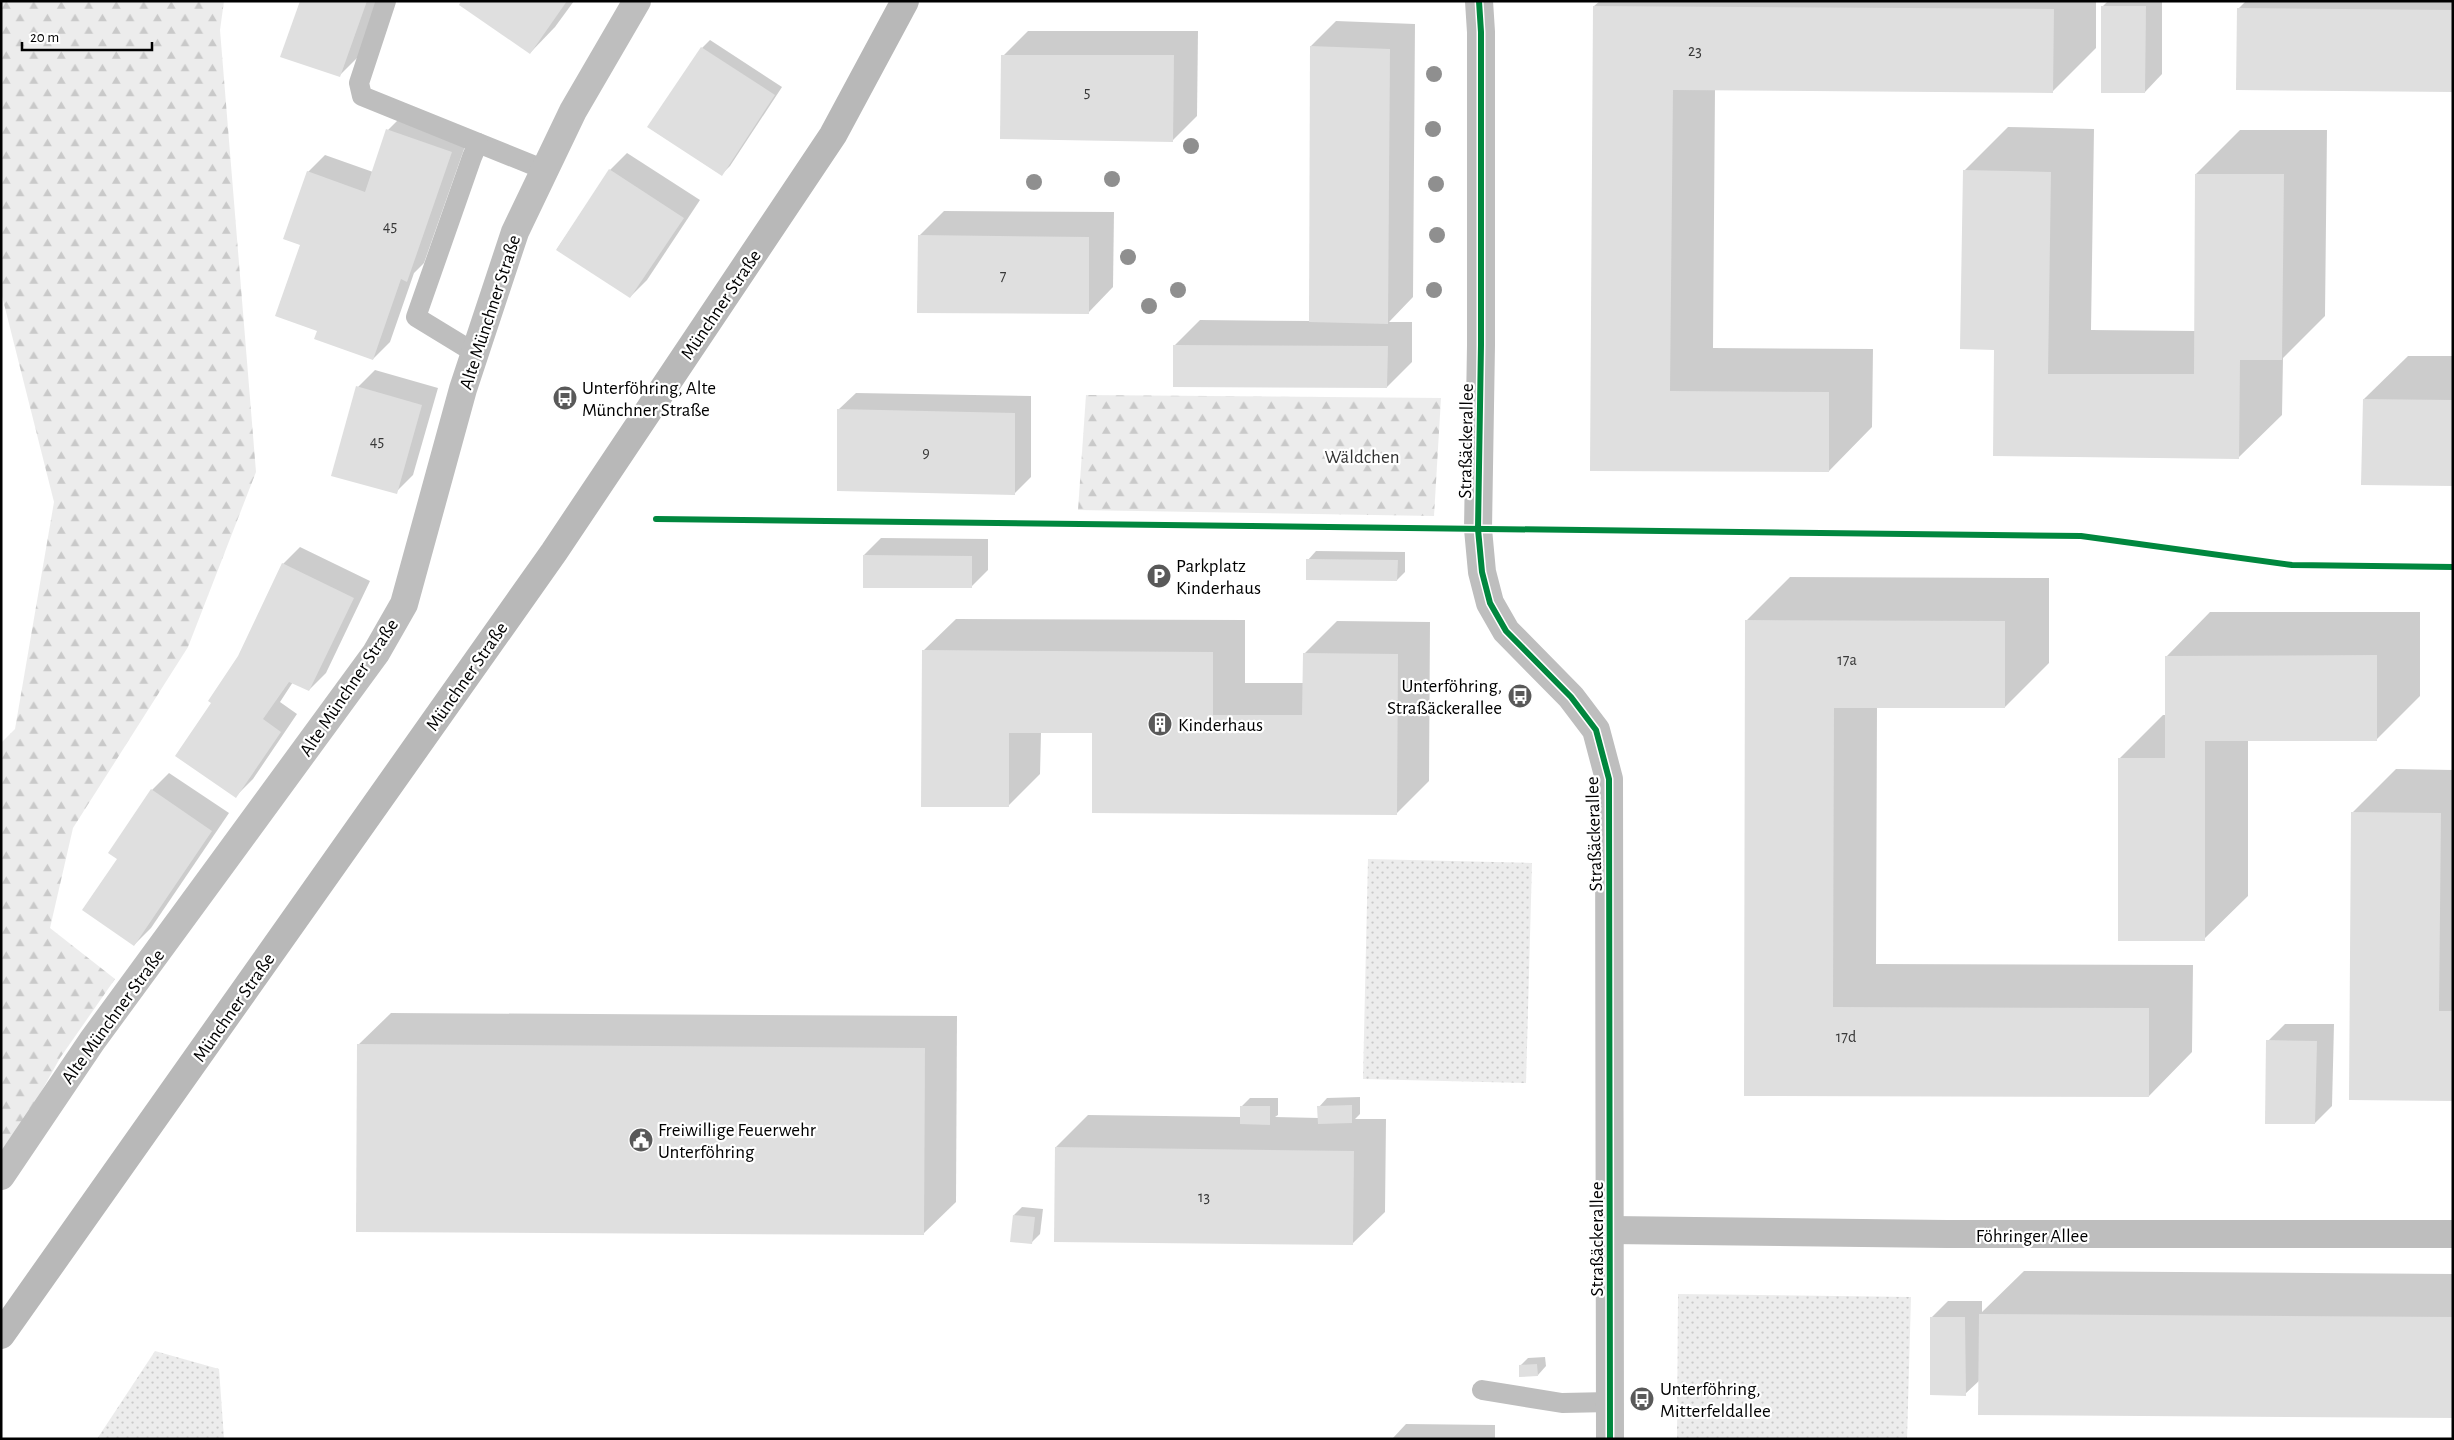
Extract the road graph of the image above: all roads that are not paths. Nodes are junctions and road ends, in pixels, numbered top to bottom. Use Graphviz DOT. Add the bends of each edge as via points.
graph roads {
  1 [pos="386,1"];
  2 [pos="636,1"];
  3 [pos="905,1"];
  4 [pos="1479,1"];
  5 [pos="478,144"];
  6 [pos="545,170"];
  7 [pos="475,353"];
  8 [pos="1,1176"];
  9 [pos="1611,1230"];
  10 [pos="2453,1234"];
  11 [pos="1,1334"];
  12 [pos="1482,1390"];
  13 [pos="1610,1402"];
  14 [pos="1610,1439"];
  1 -- 5 [label="lane" via="360,83 362,96"];
  2 -- 6 [label="street, Alte Münchner Straße" via="573,111"];
  3 -- 11 [label="main road, Münchner Straße" via="833,134 554,552"];
  4 -- 9 [label="street, Straßäckerallee" via="1481,345 1478,529 1482,572 1490,603 1506,631 1571,697 1596,730 1609,779"];
  5 -- 6 [label="lane"];
  5 -- 7 [label="lane" via="416,317"];
  6 -- 7 [label="street, Alte Münchner Straße" via="515,232"];
  7 -- 8 [label="street, Alte Münchner Straße" via="404,604 376,653 92,1041"];
  9 -- 10 [label="street, Föhringer Allee"];
  9 -- 13 [label="street, Straßäckerallee"];
  12 -- 13 [label="lane" via="1562,1403"];
  13 -- 14 [label="street, Straßäckerallee"];
}
